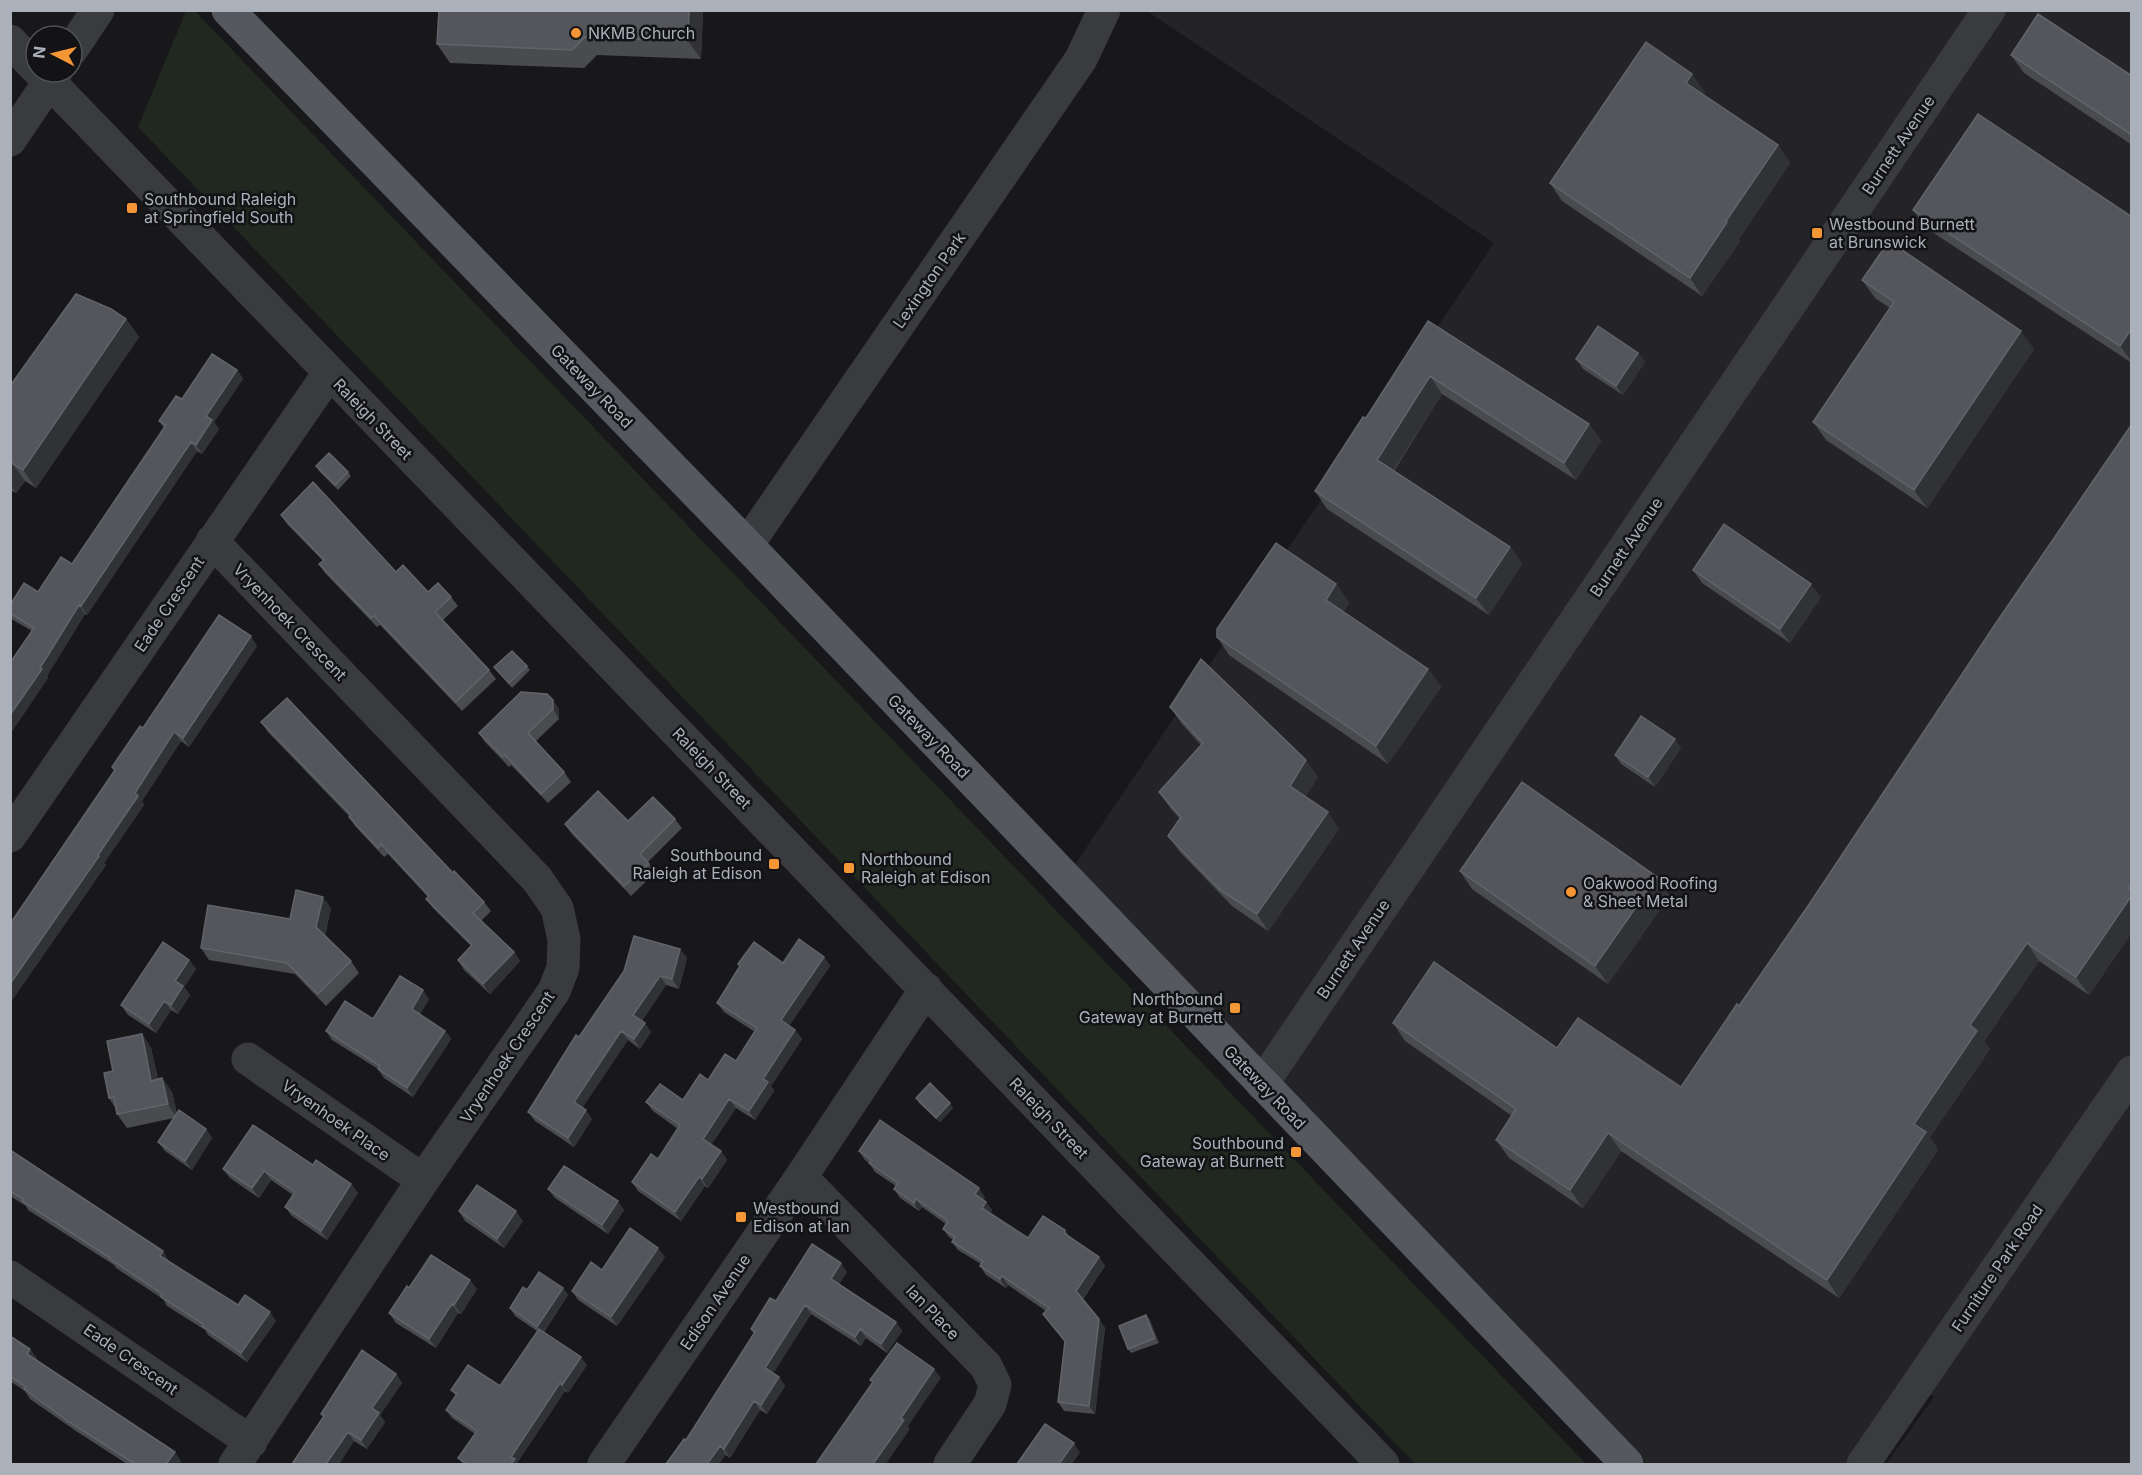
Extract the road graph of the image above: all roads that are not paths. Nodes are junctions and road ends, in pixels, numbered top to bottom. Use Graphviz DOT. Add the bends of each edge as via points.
graph roads {
  1 [pos="98,10"];
  2 [pos="228,10"];
  3 [pos="1104,10"];
  4 [pos="1989,10"];
  5 [pos="84,31"];
  6 [pos="10,41"];
  7 [pos="24,54"];
  8 [pos="41,84"];
  9 [pos="55,84"];
  10 [pos="10,140"];
  11 [pos="329,373"];
  12 [pos="212,541"];
  13 [pos="747,545"];
  14 [pos="10,836"];
  15 [pos="926,989"];
  16 [pos="248,1059"];
  17 [pos="2132,1072"];
  18 [pos="1262,1084"];
  19 [pos="801,1177"];
  20 [pos="423,1180"];
  21 [pos="10,1277"];
  22 [pos="243,1453"];
  23 [pos="604,1464"];
  24 [pos="950,1464"];
  25 [pos="1383,1464"];
  26 [pos="1627,1464"];
  27 [pos="1863,1464"];
  1 -- 5 [label="street"];
  2 -- 13 [label="main road, Gateway Road"];
  3 -- 13 [label="street, Lexington Park" via="1081,59"];
  4 -- 18 [label="street, Burnett Avenue"];
  6 -- 7 [label="street, Raleigh Street"];
  8 -- 10 [label="street"];
  9 -- 11 [label="street, Raleigh Street"];
  11 -- 12 [label="street, Eade Crescent"];
  11 -- 15 [label="street, Raleigh Street"];
  12 -- 14 [label="street, Eade Crescent"];
  12 -- 20 [label="street, Vryenhoek Crescent" via="537,879 557,908 564,939 563,968 554,991"];
  13 -- 18 [label="main road, Gateway Road"];
  15 -- 19 [label="street, Edison Avenue"];
  15 -- 25 [label="street, Raleigh Street"];
  16 -- 20 [label="street, Vryenhoek Place"];
  17 -- 27 [label="street, Furniture Park Road"];
  18 -- 26 [label="main road, Gateway Road"];
  19 -- 23 [label="street, Edison Avenue"];
  19 -- 24 [label="street, Ian Place" via="986,1366 995,1385 990,1404"];
  20 -- 22 [label="street, Vryenhoek Crescent"];
  21 -- 22 [label="street, Eade Crescent"];
}
